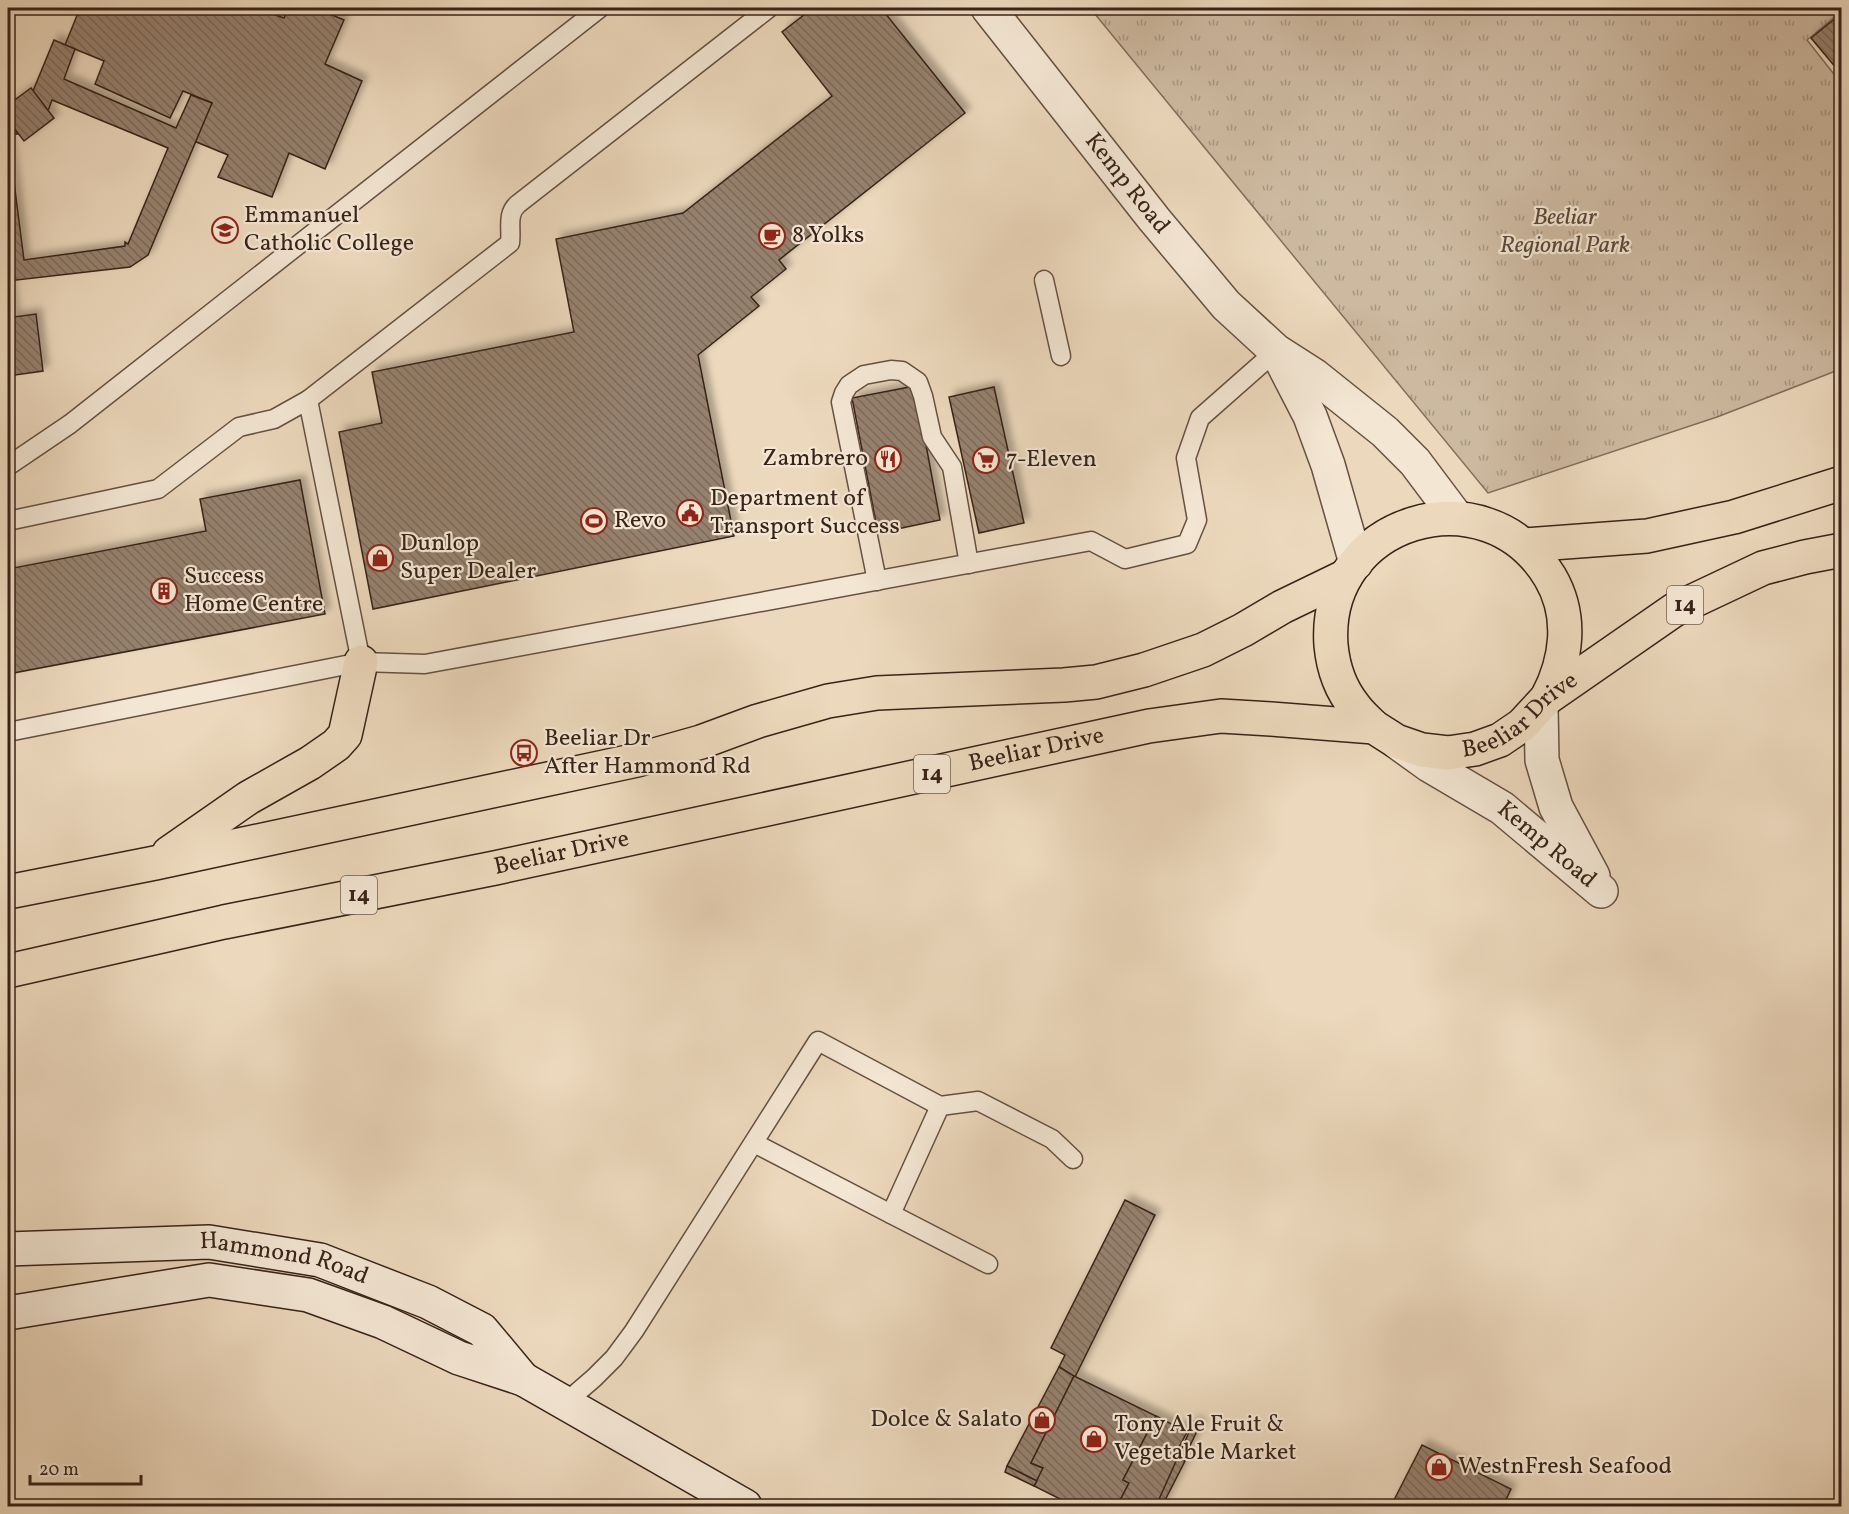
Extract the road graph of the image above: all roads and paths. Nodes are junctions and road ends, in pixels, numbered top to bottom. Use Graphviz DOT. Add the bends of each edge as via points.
graph roads {
  1 [pos="600,8"];
  2 [pos="769,8"];
  3 [pos="988,8"];
  4 [pos="1044,280"];
  5 [pos="1276,351"];
  6 [pos="1061,356"];
  7 [pos="308,400"];
  8 [pos="8,466"];
  9 [pos="1842,483"];
  10 [pos="1457,518"];
  11 [pos="8,521"];
  12 [pos="1524,545"];
  13 [pos="1842,550"];
  14 [pos="969,564"];
  15 [pos="1351,569"];
  16 [pos="877,581"];
  17 [pos="361,662"];
  18 [pos="1544,702"];
  19 [pos="1379,730"];
  20 [pos="8,732"];
  21 [pos="155,863"];
  22 [pos="8,892"];
  23 [pos="8,971"];
  24 [pos="940,1106"];
  25 [pos="754,1143"];
  26 [pos="1072,1159"];
  27 [pos="891,1214"];
  28 [pos="8,1249"];
  29 [pos="988,1264"];
  30 [pos="8,1313"];
  31 [pos="523,1379"];
  32 [pos="565,1403"];
  33 [pos="745,1506"];
  1 -- 8 [label="lane" via="70,424"];
  2 -- 7 [label="lane" via="511,209 510,243"];
  3 -- 5 [label="street, Kemp Road" via="1226,305"];
  4 -- 6 [label="lane"];
  5 -- 10 [label="street, Kemp Road" via="1315,376 1385,432 1415,462"];
  5 -- 14 [label="lane" via="1200,418 1186,458 1197,520 1187,544 1125,559 1091,541"];
  5 -- 15 [label="street, Kemp Road" via="1310,416 1328,465"];
  7 -- 11 [label="lane" via="274,419 239,427 158,489"];
  7 -- 17 [label="lane"];
  9 -- 12 [label="highway" via="1734,517 1647,536"];
  10 -- 12 [label="highway, 14" via="1489,525"];
  10 -- 15 [label="highway, 14" via="1434,518 1390,532 1371,545"];
  12 -- 18 [label="highway, 14" via="1555,585 1563,609 1563,659"];
  13 -- 18 [label="highway, Beeliar Drive / 14" via="1763,568 1674,610"];
  14 -- 16 [label="lane"];
  14 -- 16 [label="lane" via="952,468 932,437 918,382 902,371 891,370 864,375 849,385 842,402"];
  15 -- 19 [label="highway, 14" via="1335,602 1330,630 1332,657 1340,684 1355,707"];
  15 -- 21 [label="highway, 14" via="1203,650 1096,682 877,693 828,701 637,760"];
  16 -- 17 [label="lane" via="425,664"];
  17 -- 20 [label="lane"];
  17 -- 21 [label="highway" via="345,735 336,745 248,798"];
  18 -- 19 [label="highway, Beeliar Drive / 14" via="1515,730 1475,749 1448,753 1422,750"];
  18 -- 19 [label="street, Kemp Road" via="1542,760 1557,807 1601,891 1502,808"];
  19 -- 23 [label="highway, Beeliar Drive / 14" via="1221,716 1149,726"];
  21 -- 22 [label="highway, 14"];
  24 -- 25 [label="lane" via="818,1041"];
  24 -- 26 [label="lane" via="978,1101 1052,1139"];
  24 -- 27 [label="lane"];
  25 -- 27 [label="lane"];
  25 -- 32 [label="lane" via="634,1331 614,1358"];
  27 -- 29 [label="lane"];
  28 -- 31 [label="street, Hammond Road" via="209,1242 320,1260 428,1302 482,1330"];
  30 -- 31 [label="street, Hammond Road" via="208,1280 308,1295 383,1322 459,1358"];
  31 -- 32 [label="street, Hammond Road"];
  32 -- 33 [label="street, Hammond Road"];
}
